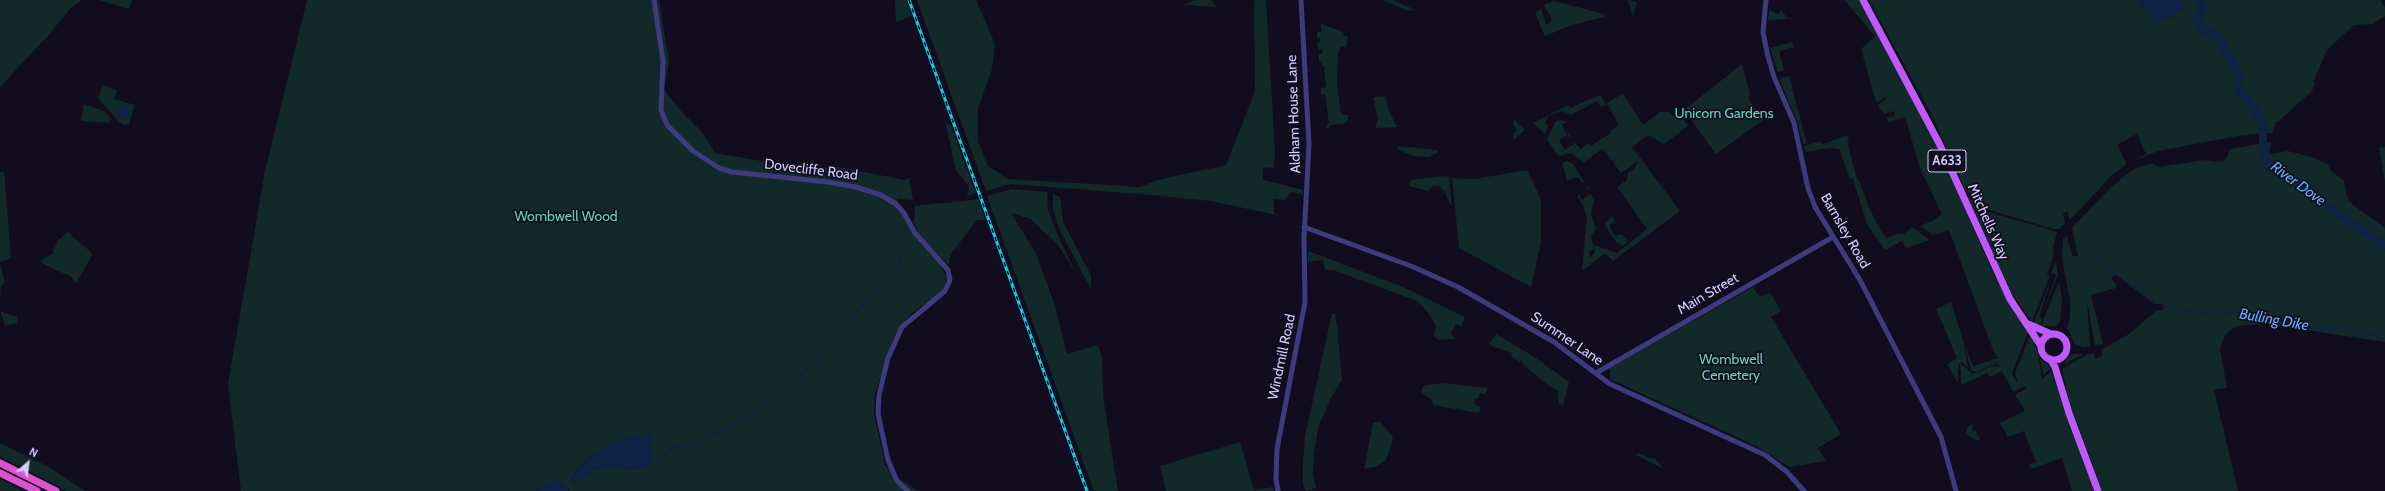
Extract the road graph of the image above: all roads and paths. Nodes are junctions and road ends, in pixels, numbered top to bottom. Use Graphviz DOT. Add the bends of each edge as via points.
graph roads {
  1 [pos="654,0"];
  2 [pos="1301,0"];
  3 [pos="1766,0"];
  4 [pos="1863,0"];
  5 [pos="1304,227"];
  6 [pos="1833,237"];
  7 [pos="2028,324"];
  8 [pos="2051,334"];
  9 [pos="2041,346"];
  10 [pos="2064,355"];
  11 [pos="2050,359"];
  12 [pos="1596,373"];
  13 [pos="2059,378"];
  14 [pos="0,463"];
  15 [pos="0,473"];
  16 [pos="37,491"];
  17 [pos="56,491"];
  18 [pos="908,491"];
  19 [pos="1278,491"];
  20 [pos="1804,491"];
  21 [pos="1956,491"];
  22 [pos="2098,491"];
  1 -- 18 [label="street, Dovecliffe Road" via="664,60 662,110 667,125 693,151 719,168 732,172 828,182 881,195 900,208 915,233 948,270 950,280 946,291 902,327 888,358 879,395 878,414 888,460 897,481"];
  2 -- 5 [label="street, Aldham House Lane" via="1310,144"];
  3 -- 6 [label="street, Barnsley Road" via="1763,32 1770,65 1794,123 1811,196"];
  4 -- 7 [label="main road, Mitchells Way / A633" via="1939,143 2010,299"];
  5 -- 12 [label="street, Summer Lane" via="1411,266 1458,287 1543,335"];
  5 -- 19 [label="street, Windmill Road" via="1304,312 1277,449"];
  6 -- 12 [label="street, Main Street"];
  6 -- 21 [label="street, Barnsley Road" via="1860,280 1941,437"];
  7 -- 8 [label="main road"];
  7 -- 9 [label="main road, Mitchells Way / A633"];
  8 -- 9 [label="main road" via="2044,338"];
  8 -- 10 [label="main road" via="2065,339 2067,349"];
  9 -- 11 [label="main road" via="2044,355"];
  10 -- 11 [label="main road" via="2057,360"];
  10 -- 13 [label="main road"];
  11 -- 13 [label="main road"];
  12 -- 20 [label="street, Summer Lane" via="1610,384 1765,455 1787,472"];
  13 -- 22 [label="main road"];
  14 -- 17 [label="highway"];
  15 -- 16 [label="highway"];
}
